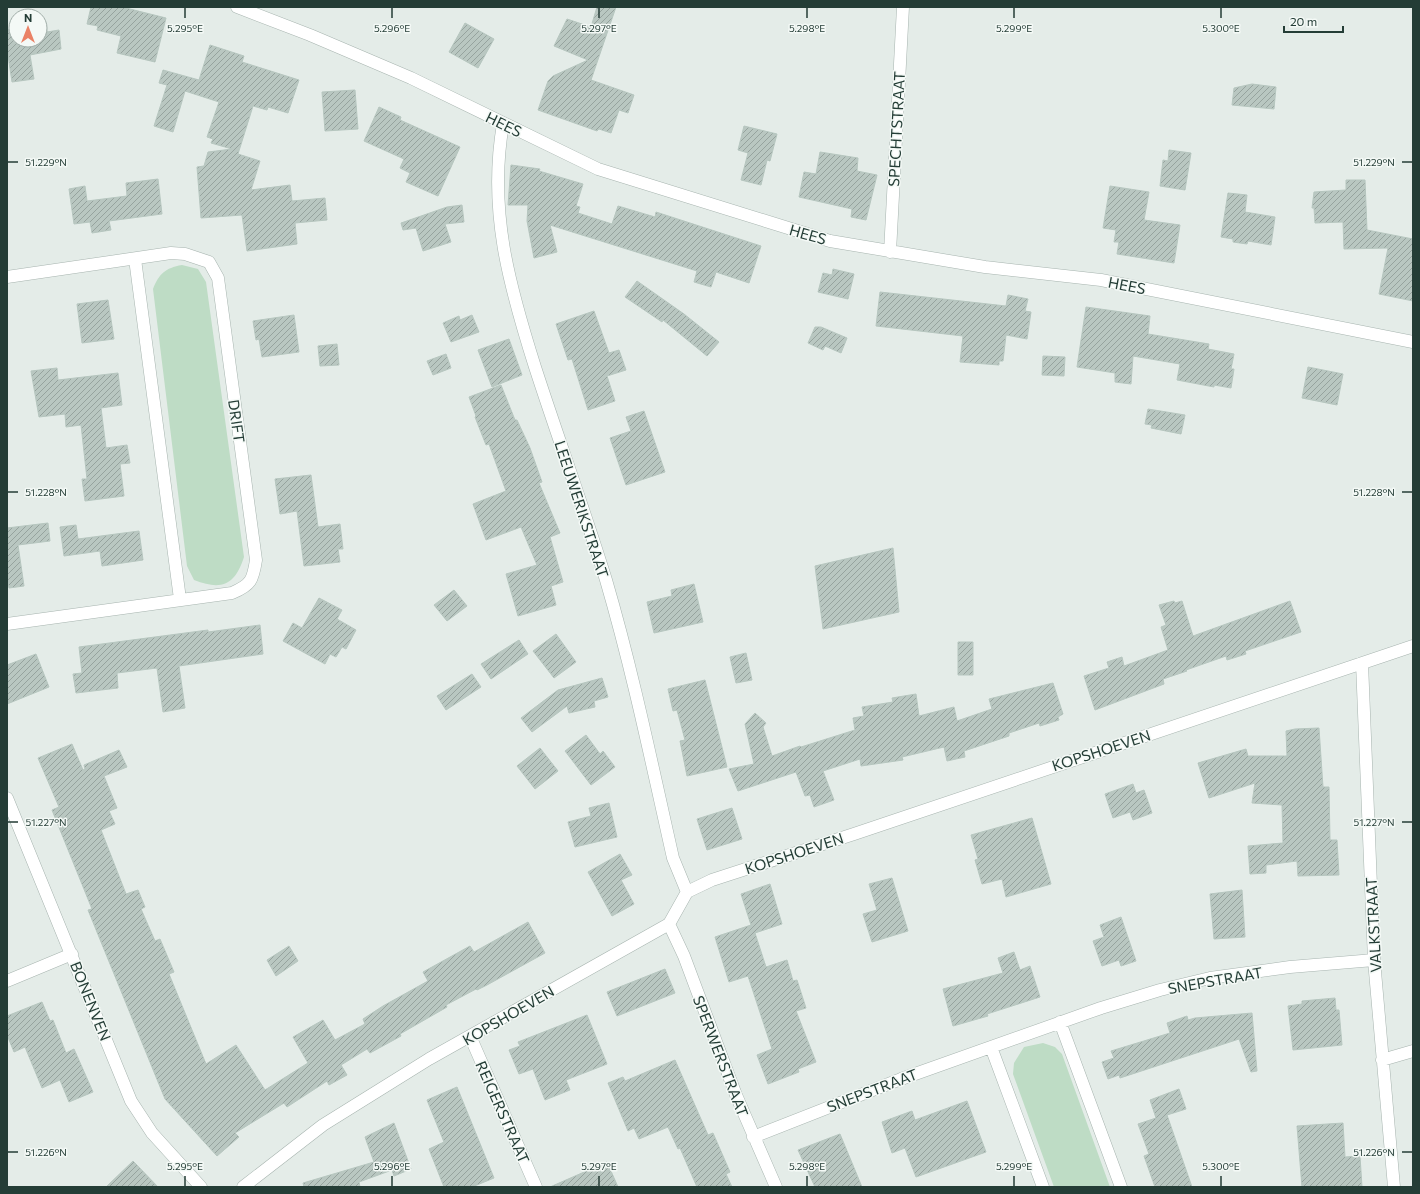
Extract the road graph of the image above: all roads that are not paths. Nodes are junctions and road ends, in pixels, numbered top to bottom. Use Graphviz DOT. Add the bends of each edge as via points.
graph roads {
  1 [pos="237,7"];
  2 [pos="903,7"];
  3 [pos="251,9"];
  4 [pos="503,124"];
  5 [pos="890,252"];
  6 [pos="135,259"];
  7 [pos="7,277"];
  8 [pos="1413,342"];
  9 [pos="180,599"];
  10 [pos="7,624"];
  11 [pos="1413,646"];
  12 [pos="1362,663"];
  13 [pos="7,798"];
  14 [pos="687,892"];
  15 [pos="669,924"];
  16 [pos="72,954"];
  17 [pos="1374,960"];
  18 [pos="7,981"];
  19 [pos="1060,1022"];
  20 [pos="470,1036"];
  21 [pos="991,1047"];
  22 [pos="1413,1051"];
  23 [pos="1382,1060"];
  24 [pos="753,1137"];
  25 [pos="201,1187"];
  26 [pos="243,1187"];
  27 [pos="536,1187"];
  28 [pos="776,1187"];
  29 [pos="1043,1187"];
  30 [pos="1122,1187"];
  31 [pos="1394,1187"];
  1 -- 3 [label="street, HEES"];
  2 -- 5 [label="street, SPECHTSTRAAT"];
  3 -- 4 [label="street, HEES" via="411,78"];
  4 -- 5 [label="street, HEES" via="598,169 830,241"];
  4 -- 14 [label="street, LEEUWERIKSTRAAT" via="498,160 499,219 519,315 606,580 621,633 673,858"];
  5 -- 8 [label="street, HEES" via="985,267 1102,280"];
  6 -- 7 [label="street, DRIFT"];
  6 -- 9 [label="street"];
  6 -- 9 [label="street, DRIFT" via="171,253 185,254 209,262 218,278 256,560 253,577 246,587 232,593"];
  9 -- 10 [label="street, DRIFT"];
  11 -- 12 [label="street, KOPSHOEVEN"];
  12 -- 14 [label="street, KOPSHOEVEN" via="712,880"];
  12 -- 17 [label="street, VALKSTRAAT"];
  13 -- 16 [label="street, BONENVEN"];
  14 -- 15 [label="street"];
  15 -- 20 [label="street, KOPSHOEVEN"];
  15 -- 24 [label="street, SPERWERSTRAAT" via="684,956"];
  16 -- 18 [label="street"];
  16 -- 25 [label="street, BONENVEN" via="131,1101 152,1133"];
  17 -- 19 [label="street, SNEPSTRAAT" via="1290,967 1210,978 1160,990"];
  17 -- 23 [label="street, VALKSTRAAT"];
  19 -- 21 [label="street, SNEPSTRAAT"];
  19 -- 30 [label="street"];
  20 -- 26 [label="street, KOPSHOEVEN" via="323,1125"];
  20 -- 27 [label="street, REIGERSTRAAT"];
  21 -- 24 [label="street, SNEPSTRAAT"];
  21 -- 29 [label="street"];
  22 -- 23 [label="street"];
  23 -- 31 [label="street, VALKSTRAAT"];
  24 -- 28 [label="street, SPERWERSTRAAT"];
}
